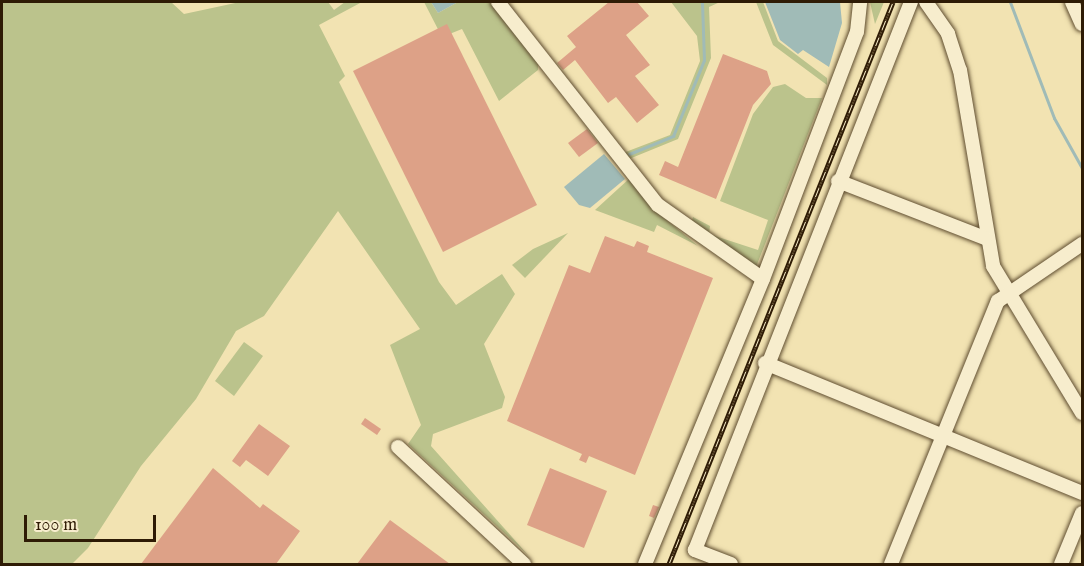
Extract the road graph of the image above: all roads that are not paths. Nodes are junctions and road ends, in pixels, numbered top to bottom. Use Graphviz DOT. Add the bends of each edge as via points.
graph roads {
  1 [pos="498,2"];
  2 [pos="860,2"];
  3 [pos="911,2"];
  4 [pos="926,2"];
  5 [pos="1072,2"];
  6 [pos="1083,24"];
  7 [pos="838,181"];
  8 [pos="985,238"];
  9 [pos="1083,244"];
  10 [pos="764,279"];
  11 [pos="1006,293"];
  12 [pos="765,363"];
  13 [pos="1083,413"];
  14 [pos="943,436"];
  15 [pos="398,447"];
  16 [pos="1083,493"];
  17 [pos="1083,513"];
  18 [pos="524,564"];
  19 [pos="645,564"];
  20 [pos="730,564"];
  21 [pos="891,564"];
  22 [pos="1061,564"];
  1 -- 10 [label="street" via="658,205"];
  2 -- 10 [label="street" via="857,32"];
  3 -- 7 [label="street"];
  4 -- 8 [label="street" via="948,34 960,70 978,160"];
  5 -- 6 [label="street"];
  7 -- 8 [label="street"];
  7 -- 12 [label="street"];
  8 -- 11 [label="street"];
  9 -- 11 [label="street"];
  10 -- 19 [label="street"];
  11 -- 13 [label="street"];
  11 -- 14 [label="street"];
  12 -- 14 [label="street"];
  12 -- 20 [label="street" via="695,550"];
  14 -- 16 [label="street"];
  14 -- 21 [label="street"];
  15 -- 18 [label="street"];
  17 -- 22 [label="street"];
}
